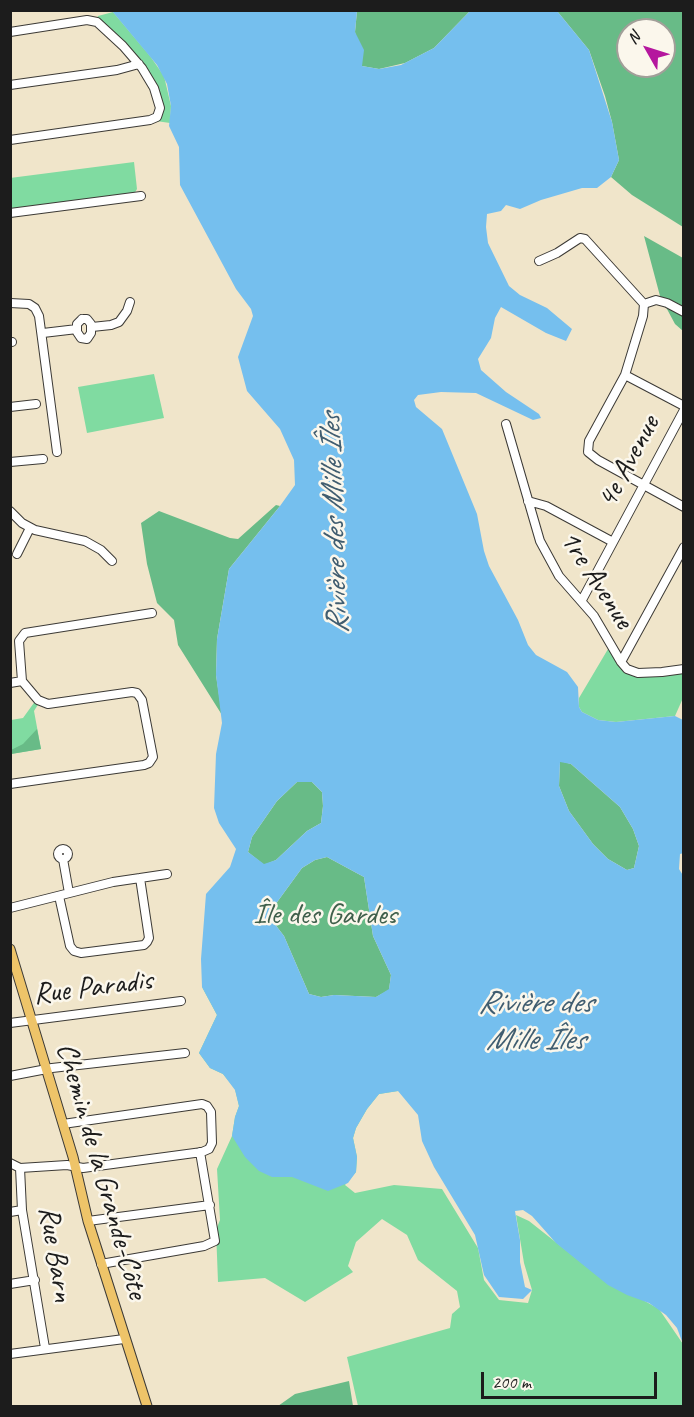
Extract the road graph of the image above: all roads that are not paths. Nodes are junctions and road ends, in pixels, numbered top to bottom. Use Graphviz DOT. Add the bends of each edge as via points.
graph roads {
  1 [pos="10,32"];
  2 [pos="140,64"];
  3 [pos="10,85"];
  4 [pos="10,140"];
  5 [pos="141,196"];
  6 [pos="10,213"];
  7 [pos="539,261"];
  8 [pos="130,302"];
  9 [pos="10,303"];
  10 [pos="644,304"];
  11 [pos="684,312"];
  12 [pos="92,327"];
  13 [pos="76,329"];
  14 [pos="43,333"];
  15 [pos="625,375"];
  16 [pos="36,404"];
  17 [pos="10,407"];
  18 [pos="684,408"];
  19 [pos="506,424"];
  20 [pos="57,452"];
  21 [pos="43,459"];
  22 [pos="10,462"];
  23 [pos="643,485"];
  24 [pos="528,501"];
  25 [pos="684,507"];
  26 [pos="10,511"];
  27 [pos="30,528"];
  28 [pos="613,542"];
  29 [pos="684,547"];
  30 [pos="16,554"];
  31 [pos="112,561"];
  32 [pos="582,600"];
  33 [pos="152,613"];
  34 [pos="621,662"];
  35 [pos="684,669"];
  36 [pos="22,681"];
  37 [pos="10,682"];
  38 [pos="10,784"];
  39 [pos="63,859"];
  40 [pos="167,874"];
  41 [pos="140,879"];
  42 [pos="69,893"];
  43 [pos="59,896"];
  44 [pos="10,908"];
  45 [pos="10,949"];
  46 [pos="181,1000"];
  47 [pos="32,1020"];
  48 [pos="10,1023"];
  49 [pos="185,1053"];
  50 [pos="47,1070"];
  51 [pos="10,1076"];
  52 [pos="63,1124"];
  53 [pos="200,1152"];
  54 [pos="10,1163"];
  55 [pos="75,1167"];
  56 [pos="20,1168"];
  57 [pos="210,1205"];
  58 [pos="22,1210"];
  59 [pos="10,1212"];
  60 [pos="88,1221"];
  61 [pos="101,1264"];
  62 [pos="35,1280"];
  63 [pos="10,1284"];
  64 [pos="124,1339"];
  65 [pos="45,1348"];
  66 [pos="10,1354"];
  67 [pos="147,1407"];
  1 -- 2 [label="street" via="94,21"];
  2 -- 3 [label="street"];
  2 -- 4 [label="street" via="155,92 158,116"];
  5 -- 6 [label="street"];
  7 -- 10 [label="street" via="580,238 585,239"];
  8 -- 12 [label="street" via="119,322"];
  9 -- 14 [label="street" via="35,308"];
  10 -- 11 [label="street" via="657,300"];
  10 -- 15 [label="street"];
  12 -- 13 [label="street" via="84,318"];
  12 -- 13 [label="street" via="86,339"];
  13 -- 14 [label="street"];
  14 -- 20 [label="street"];
  15 -- 18 [label="street"];
  15 -- 23 [label="street" via="589,441 588,452"];
  16 -- 17 [label="street"];
  18 -- 23 [label="street, 4e Avenue"];
  19 -- 24 [label="street, 1re Avenue"];
  21 -- 22 [label="street"];
  23 -- 25 [label="street"];
  23 -- 28 [label="street, 4e Avenue"];
  24 -- 28 [label="street" via="546,506"];
  24 -- 32 [label="street, 1re Avenue" via="540,541 554,567"];
  26 -- 27 [label="street"];
  27 -- 30 [label="street"];
  27 -- 31 [label="street" via="86,541"];
  28 -- 32 [label="street, 4e Avenue"];
  29 -- 34 [label="street"];
  32 -- 34 [label="street, 1re Avenue"];
  33 -- 36 [label="street" via="25,633 20,641"];
  34 -- 35 [label="street, 1re Avenue" via="638,673"];
  36 -- 37 [label="street"];
  36 -- 38 [label="street" via="46,704 137,693 142,700 153,757 146,764"];
  39 -- 42 [label="street"];
  40 -- 41 [label="street"];
  41 -- 42 [label="street"];
  41 -- 43 [label="street" via="149,938 144,945 74,951"];
  42 -- 43 [label="street"];
  43 -- 44 [label="street"];
  45 -- 47 [label="main road, Chemin de la Grande-Côte"];
  46 -- 47 [label="street, Rue Paradis"];
  47 -- 48 [label="street, Rue Paradis"];
  47 -- 50 [label="main road, Chemin de la Grande-Côte"];
  49 -- 50 [label="street"];
  50 -- 51 [label="street"];
  50 -- 52 [label="main road, Chemin de la Grande-Côte"];
  52 -- 53 [label="street" via="206,1105 213,1140 209,1149"];
  52 -- 55 [label="main road, Chemin de la Grande-Côte"];
  53 -- 55 [label="street"];
  53 -- 57 [label="street"];
  54 -- 56 [label="street"];
  55 -- 56 [label="street"];
  55 -- 60 [label="main road, Chemin de la Grande-Côte"];
  56 -- 58 [label="street, Rue Barn"];
  57 -- 60 [label="street"];
  57 -- 61 [label="street" via="215,1241"];
  58 -- 59 [label="street"];
  58 -- 62 [label="street, Rue Barn"];
  60 -- 61 [label="main road, Chemin de la Grande-Côte"];
  61 -- 64 [label="main road, Chemin de la Grande-Côte"];
  62 -- 63 [label="street"];
  62 -- 65 [label="street, Rue Barn"];
  64 -- 65 [label="street"];
  64 -- 67 [label="main road, Chemin de la Grande-Côte"];
  65 -- 66 [label="street"];
}
